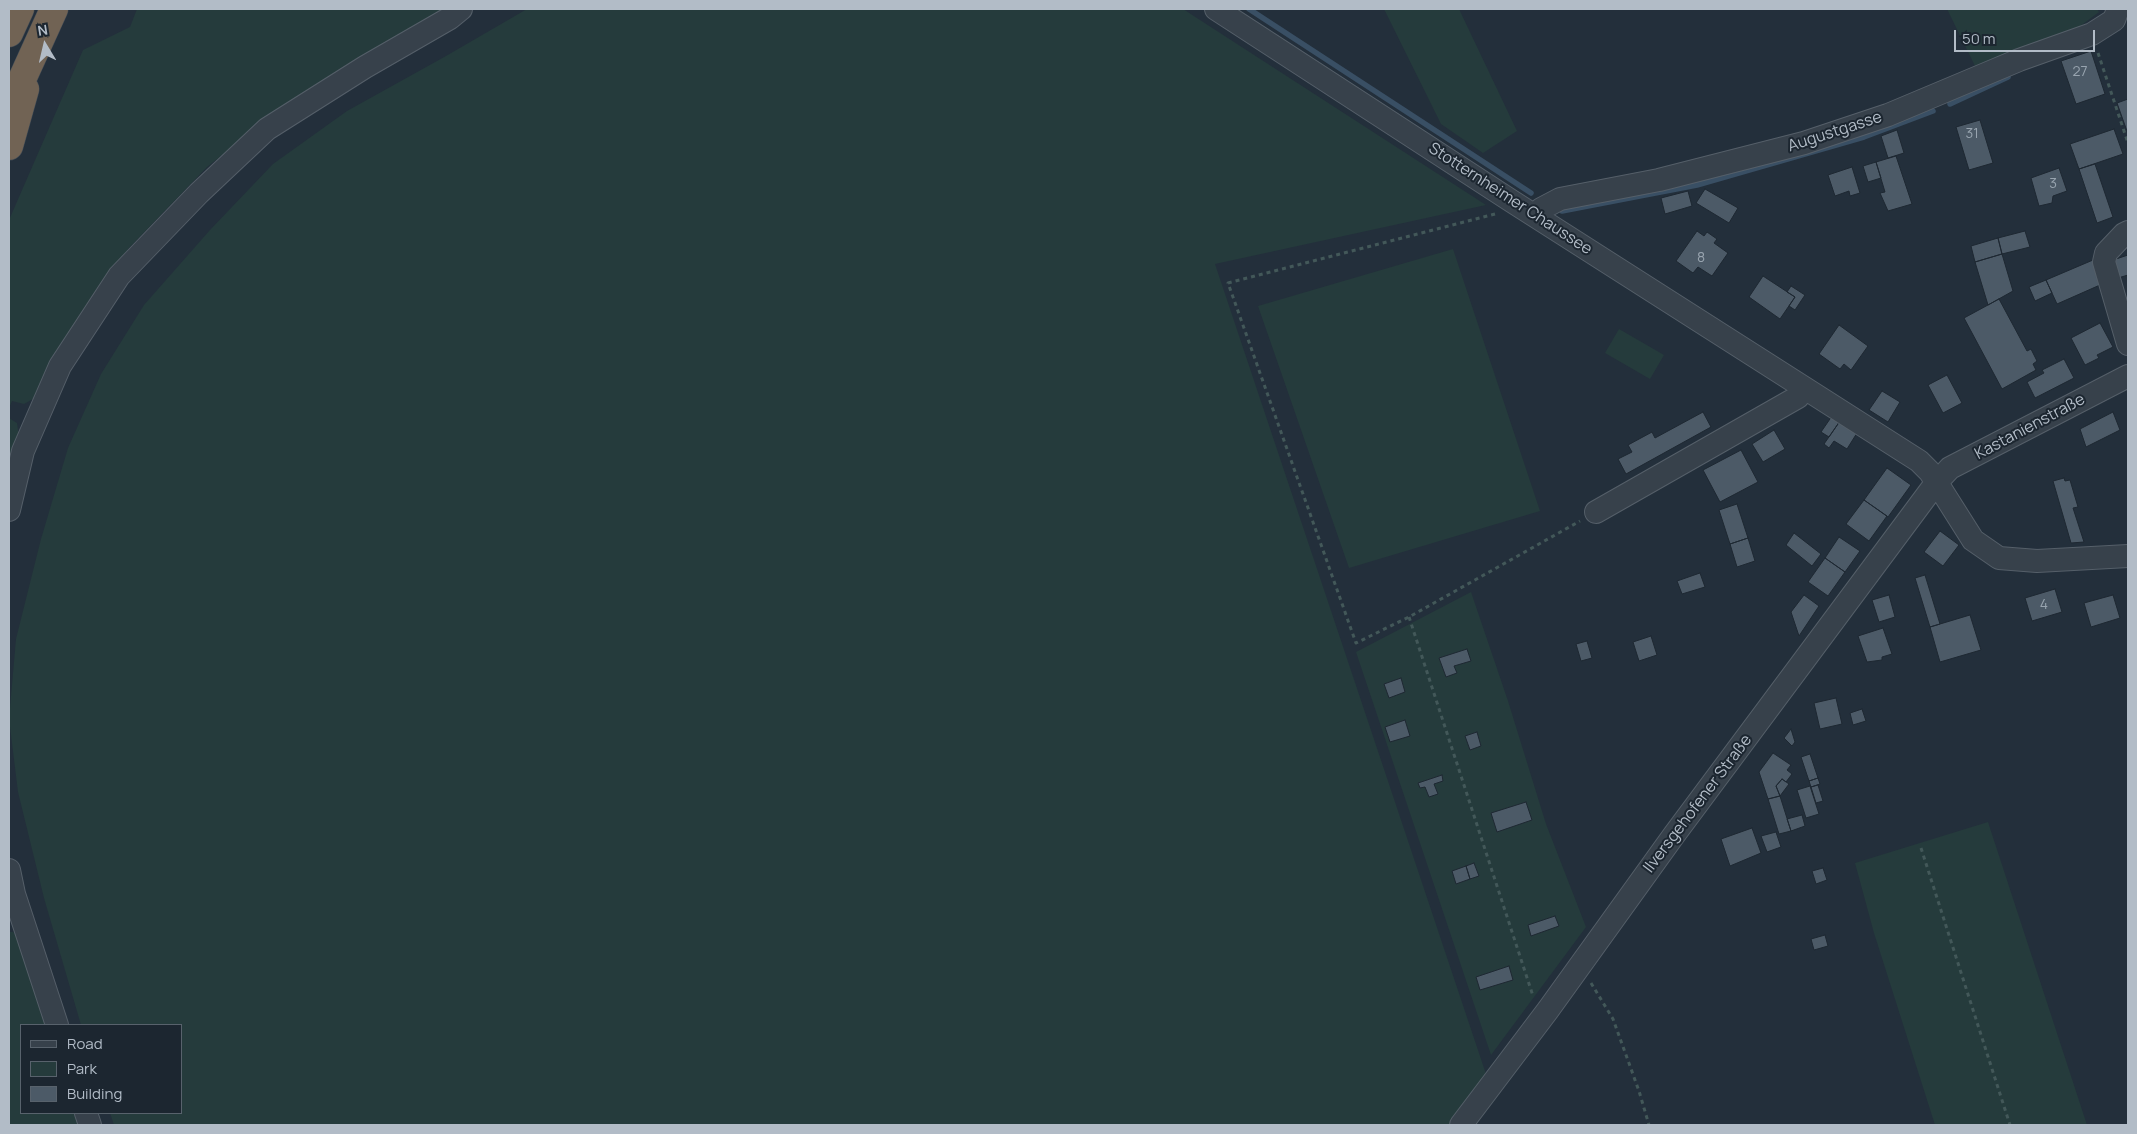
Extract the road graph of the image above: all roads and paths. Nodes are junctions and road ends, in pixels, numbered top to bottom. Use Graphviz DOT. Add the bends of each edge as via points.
graph roads {
  1 [pos="20,9"];
  2 [pos="54,9"];
  3 [pos="462,9"];
  4 [pos="1216,9"];
  5 [pos="2118,9"];
  6 [pos="9,33"];
  7 [pos="2092,34"];
  8 [pos="36,52"];
  9 [pos="9,108"];
  10 [pos="2128,143"];
  11 [pos="9,146"];
  12 [pos="1513,202"];
  13 [pos="1536,216"];
  14 [pos="2128,232"];
  15 [pos="2128,344"];
  16 [pos="2128,376"];
  17 [pos="1804,388"];
  18 [pos="1936,483"];
  19 [pos="9,510"];
  20 [pos="1596,512"];
  21 [pos="2128,556"];
  22 [pos="1409,616"];
  23 [pos="1921,848"];
  24 [pos="9,870"];
  25 [pos="1576,970"];
  26 [pos="1533,998"];
  27 [pos="57,1024"];
  28 [pos="1462,1125"];
  29 [pos="1649,1125"];
  30 [pos="2010,1125"];
  1 -- 6 [label="highway"];
  2 -- 8 [label="highway"];
  3 -- 19 [label="street" via="267,130 199,193 119,276 60,366 23,451"];
  4 -- 12 [label="street, Stotternheimer Chaussee"];
  5 -- 7 [label="street, Augustgasse" via="2114,20"];
  7 -- 10 [label="path"];
  7 -- 13 [label="street, Augustgasse" via="2019,60 1888,115 1804,143 1659,180 1560,199 1541,209"];
  8 -- 9 [label="highway"];
  8 -- 11 [label="highway"];
  12 -- 13 [label="street, Stotternheimer Chaussee"];
  12 -- 22 [label="path" via="1494,215 1228,282 1356,643"];
  13 -- 17 [label="street, Stotternheimer Chaussee"];
  14 -- 15 [label="street" via="2106,253 2104,262"];
  16 -- 18 [label="street, Kastanienstraße" via="1950,468"];
  17 -- 18 [label="street, Stotternheimer Chaussee" via="1919,461"];
  17 -- 20 [label="street" via="1798,397"];
  18 -- 21 [label="street, Stotternheimer Chaussee" via="1973,540 1999,558 2037,561"];
  18 -- 25 [label="street, Ilversgehofener Straße"];
  20 -- 22 [label="path"];
  22 -- 26 [label="path"];
  23 -- 30 [label="path"];
  24 -- 27 [label="street"];
  25 -- 28 [label="street, Ilversgehofener Straße"];
  25 -- 29 [label="path" via="1594,986 1613,1019"];
}
